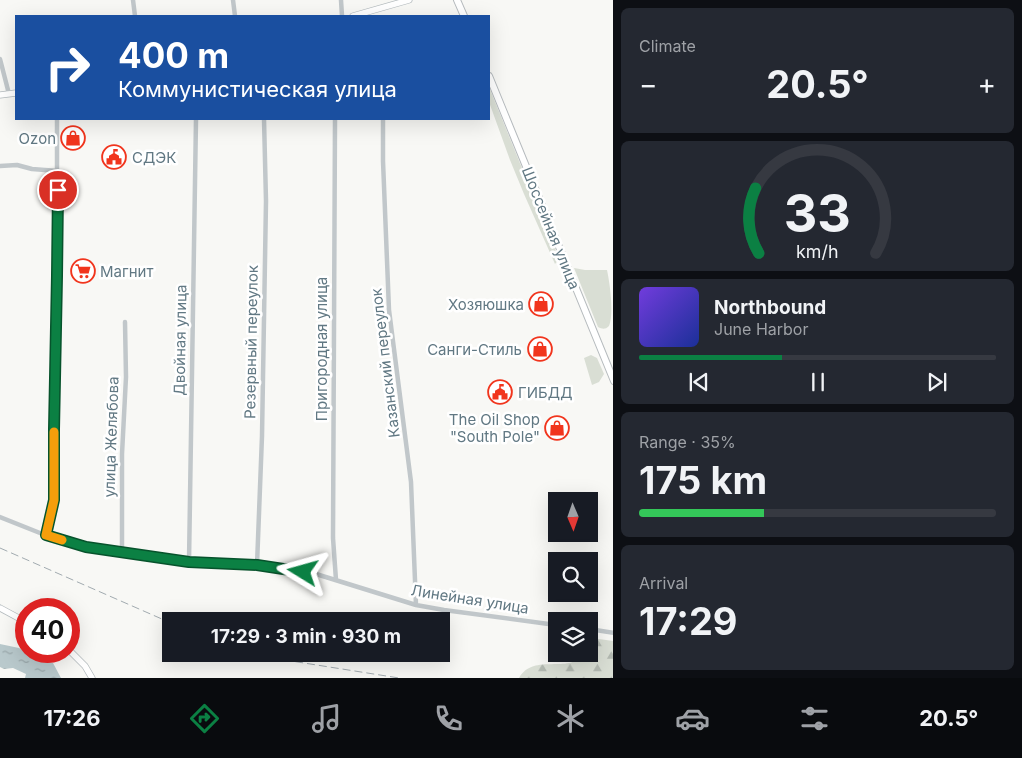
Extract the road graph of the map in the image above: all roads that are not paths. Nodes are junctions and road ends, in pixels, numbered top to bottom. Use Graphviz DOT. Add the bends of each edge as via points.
graph roads {
  1 [pos="133,0"];
  2 [pos="233,0"];
  3 [pos="341,0"];
  4 [pos="409,0"];
  5 [pos="452,0"];
  6 [pos="459,0"];
  7 [pos="463,14"];
  8 [pos="135,15"];
  9 [pos="235,15"];
  10 [pos="342,15"];
  11 [pos="356,15"];
  12 [pos="0,59"];
  13 [pos="490,78"];
  14 [pos="15,93"];
  15 [pos="9,94"];
  16 [pos="0,95"];
  17 [pos="57,120"];
  18 [pos="196,120"];
  19 [pos="264,120"];
  20 [pos="334,120"];
  21 [pos="383,120"];
  22 [pos="0,166"];
  23 [pos="58,171"];
  24 [pos="125,322"];
  25 [pos="613,381"];
  26 [pos="0,517"];
  27 [pos="46,535"];
  28 [pos="122,552"];
  29 [pos="189,562"];
  30 [pos="257,565"];
  31 [pos="336,580"];
  32 [pos="416,605"];
  33 [pos="0,608"];
  34 [pos="15,616"];
  35 [pos="548,624"];
  36 [pos="598,630"];
  37 [pos="613,632"];
  38 [pos="80,661"];
  39 [pos="92,678"];
  1 -- 8 [label="street"];
  2 -- 9 [label="street"];
  3 -- 10 [label="street"];
  4 -- 11 [label="main road"];
  5 -- 7 [label="main road"];
  6 -- 7 [label="highway"];
  12 -- 15 [label="street"];
  13 -- 25 [label="highway, Шоссейная улица"];
  14 -- 15 [label="main road"];
  15 -- 16 [label="main road"];
  17 -- 23 [label="street"];
  18 -- 29 [label="street, Двойная улица"];
  19 -- 30 [label="street, Резервный переулок" via="266,202"];
  20 -- 31 [label="street, Пригородная улица" via="333,538"];
  21 -- 32 [label="street, Казанский переулок" via="389,310 412,482"];
  22 -- 23 [label="street"];
  23 -- 27 [label="street" via="54,500"];
  24 -- 28 [label="street, улица Желябова"];
  26 -- 27 [label="street, Линейная улица"];
  27 -- 28 [label="street, Линейная улица" via="86,547"];
  28 -- 29 [label="street, Линейная улица"];
  29 -- 30 [label="street, Линейная улица"];
  30 -- 31 [label="street, Линейная улица"];
  31 -- 32 [label="street, Линейная улица"];
  32 -- 35 [label="street, Линейная улица"];
  33 -- 34 [label="main road"];
  36 -- 37 [label="street"];
  38 -- 39 [label="main road"];
}
